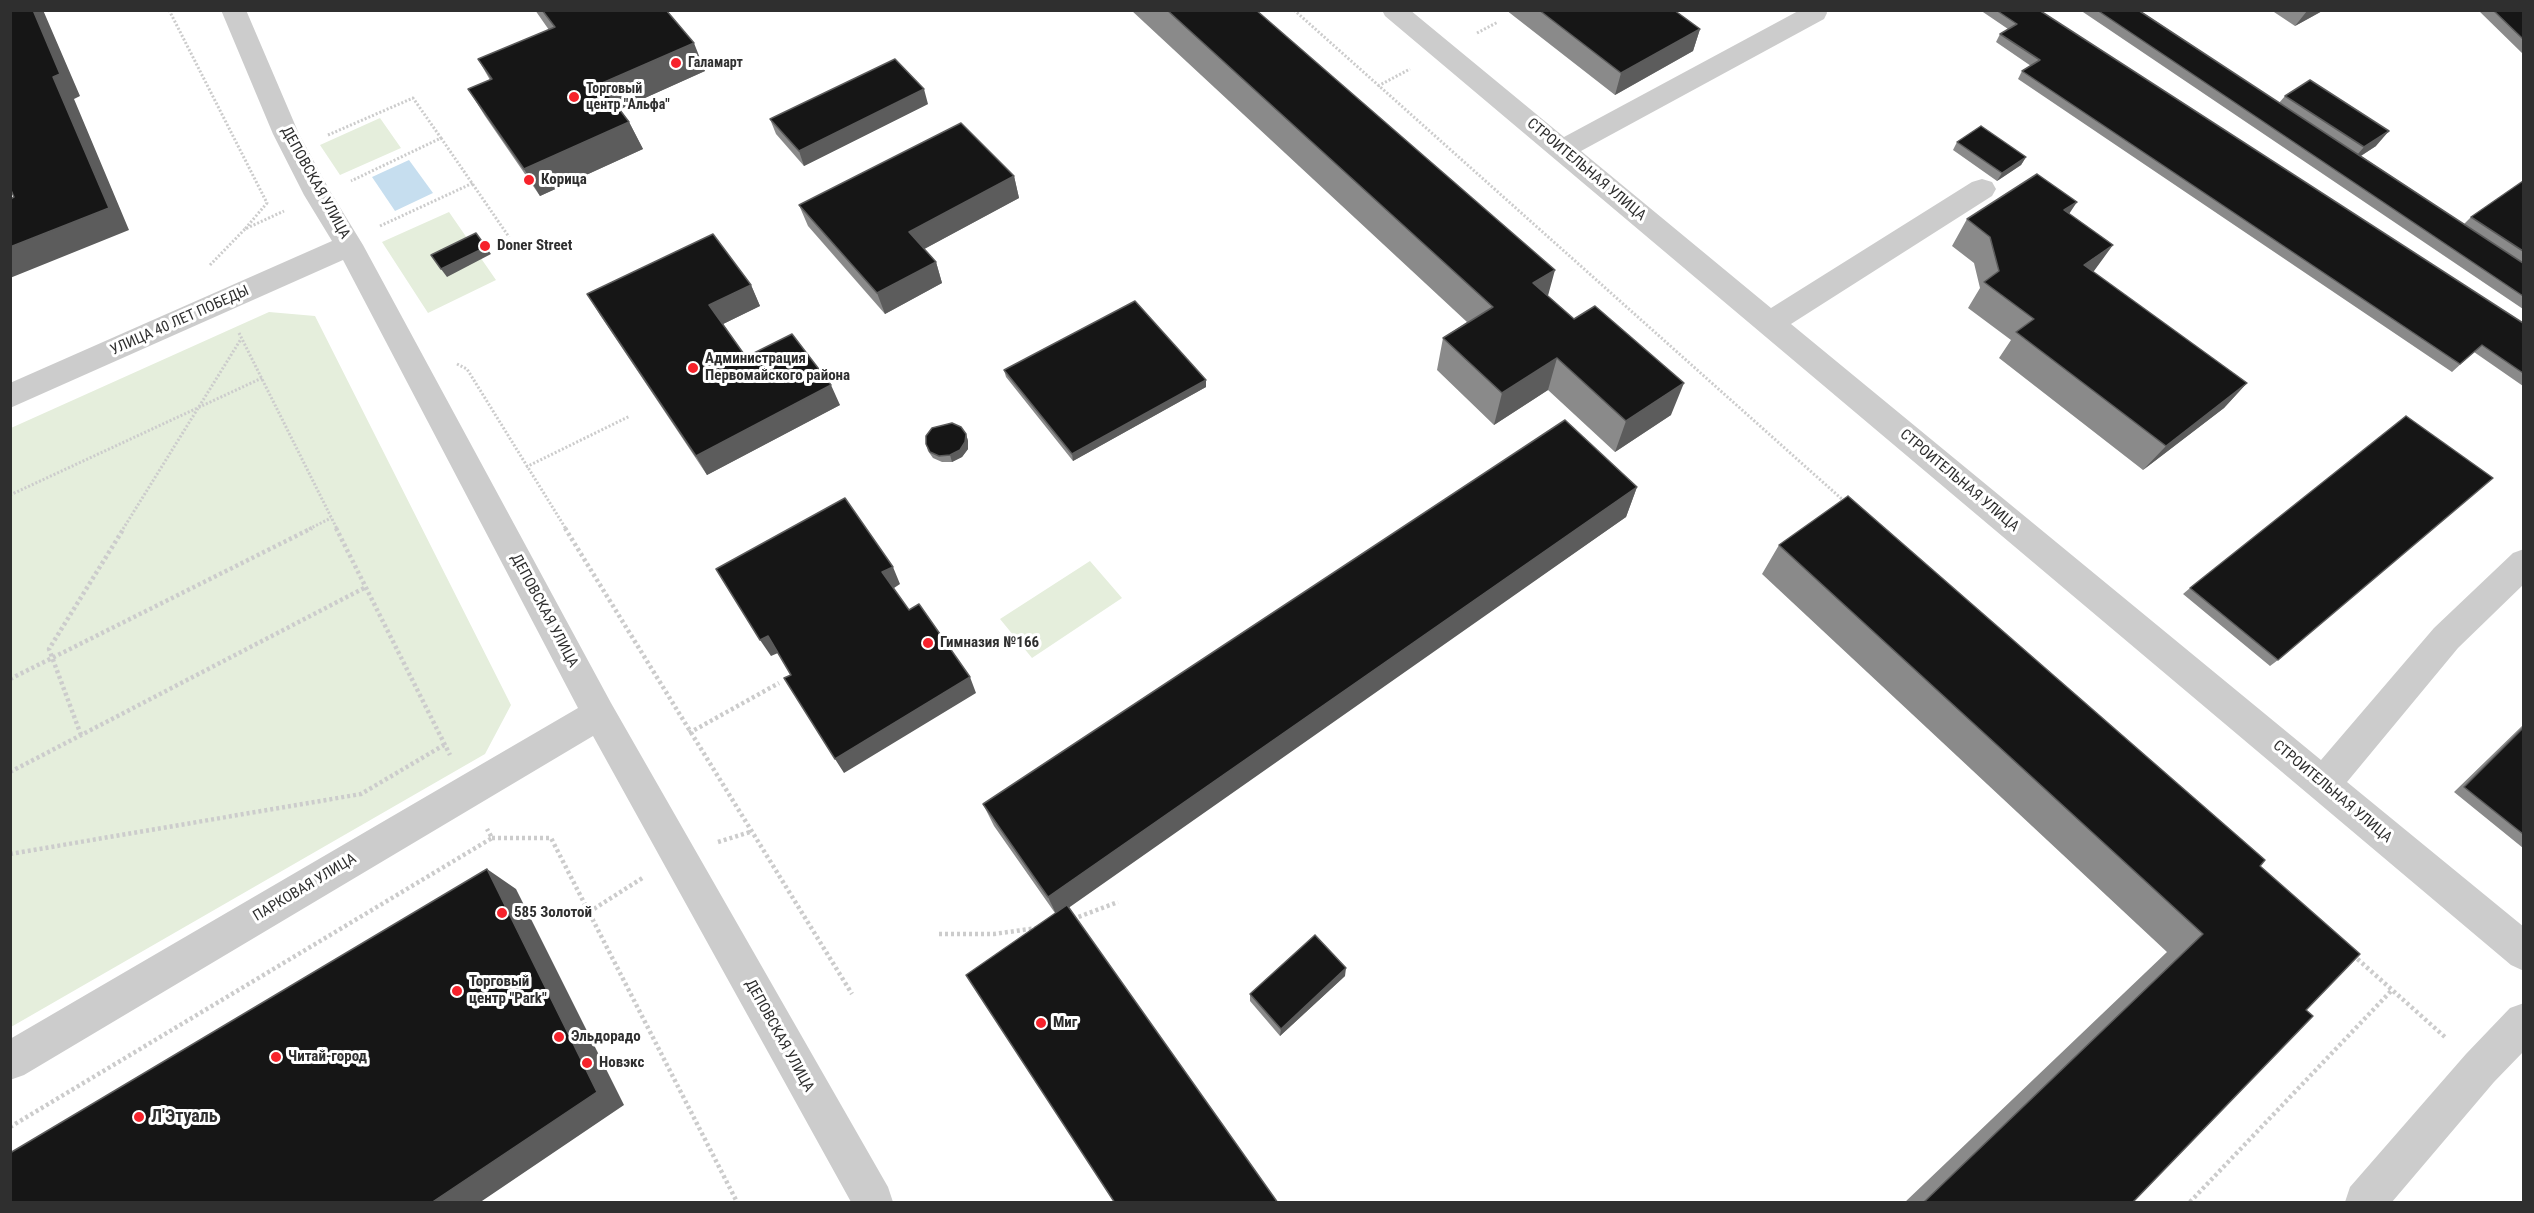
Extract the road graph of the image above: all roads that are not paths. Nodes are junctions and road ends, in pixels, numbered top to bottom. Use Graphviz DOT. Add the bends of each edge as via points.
graph roads {
  1 [pos="233,10"];
  2 [pos="1394,10"];
  3 [pos="1815,13"];
  4 [pos="1562,150"];
  5 [pos="1982,189"];
  6 [pos="361,237"];
  7 [pos="1770,323"];
  8 [pos="10,396"];
  9 [pos="2523,563"];
  10 [pos="600,714"];
  11 [pos="2323,784"];
  12 [pos="2523,952"];
  13 [pos="2523,1022"];
  14 [pos="10,1061"];
  15 [pos="873,1203"];
  16 [pos="2366,1203"];
  1 -- 6 [label="street, ДЕПОВСКАЯ УЛИЦА" via="286,134 318,195"];
  2 -- 4 [label="street, СТРОИТЕЛЬНАЯ УЛИЦА"];
  3 -- 4 [label="street"];
  4 -- 7 [label="street, СТРОИТЕЛЬНАЯ УЛИЦА"];
  5 -- 7 [label="street"];
  6 -- 8 [label="street, УЛИЦА 40 ЛЕТ ПОБЕДЫ"];
  6 -- 10 [label="street, ДЕПОВСКАЯ УЛИЦА"];
  7 -- 11 [label="street, СТРОИТЕЛЬНАЯ УЛИЦА"];
  9 -- 11 [label="street" via="2446,638"];
  10 -- 14 [label="street, ПАРКОВАЯ УЛИЦА"];
  10 -- 15 [label="street, ДЕПОВСКАЯ УЛИЦА"];
  11 -- 12 [label="street, СТРОИТЕЛЬНАЯ УЛИЦА"];
  13 -- 16 [label="street"];
}
